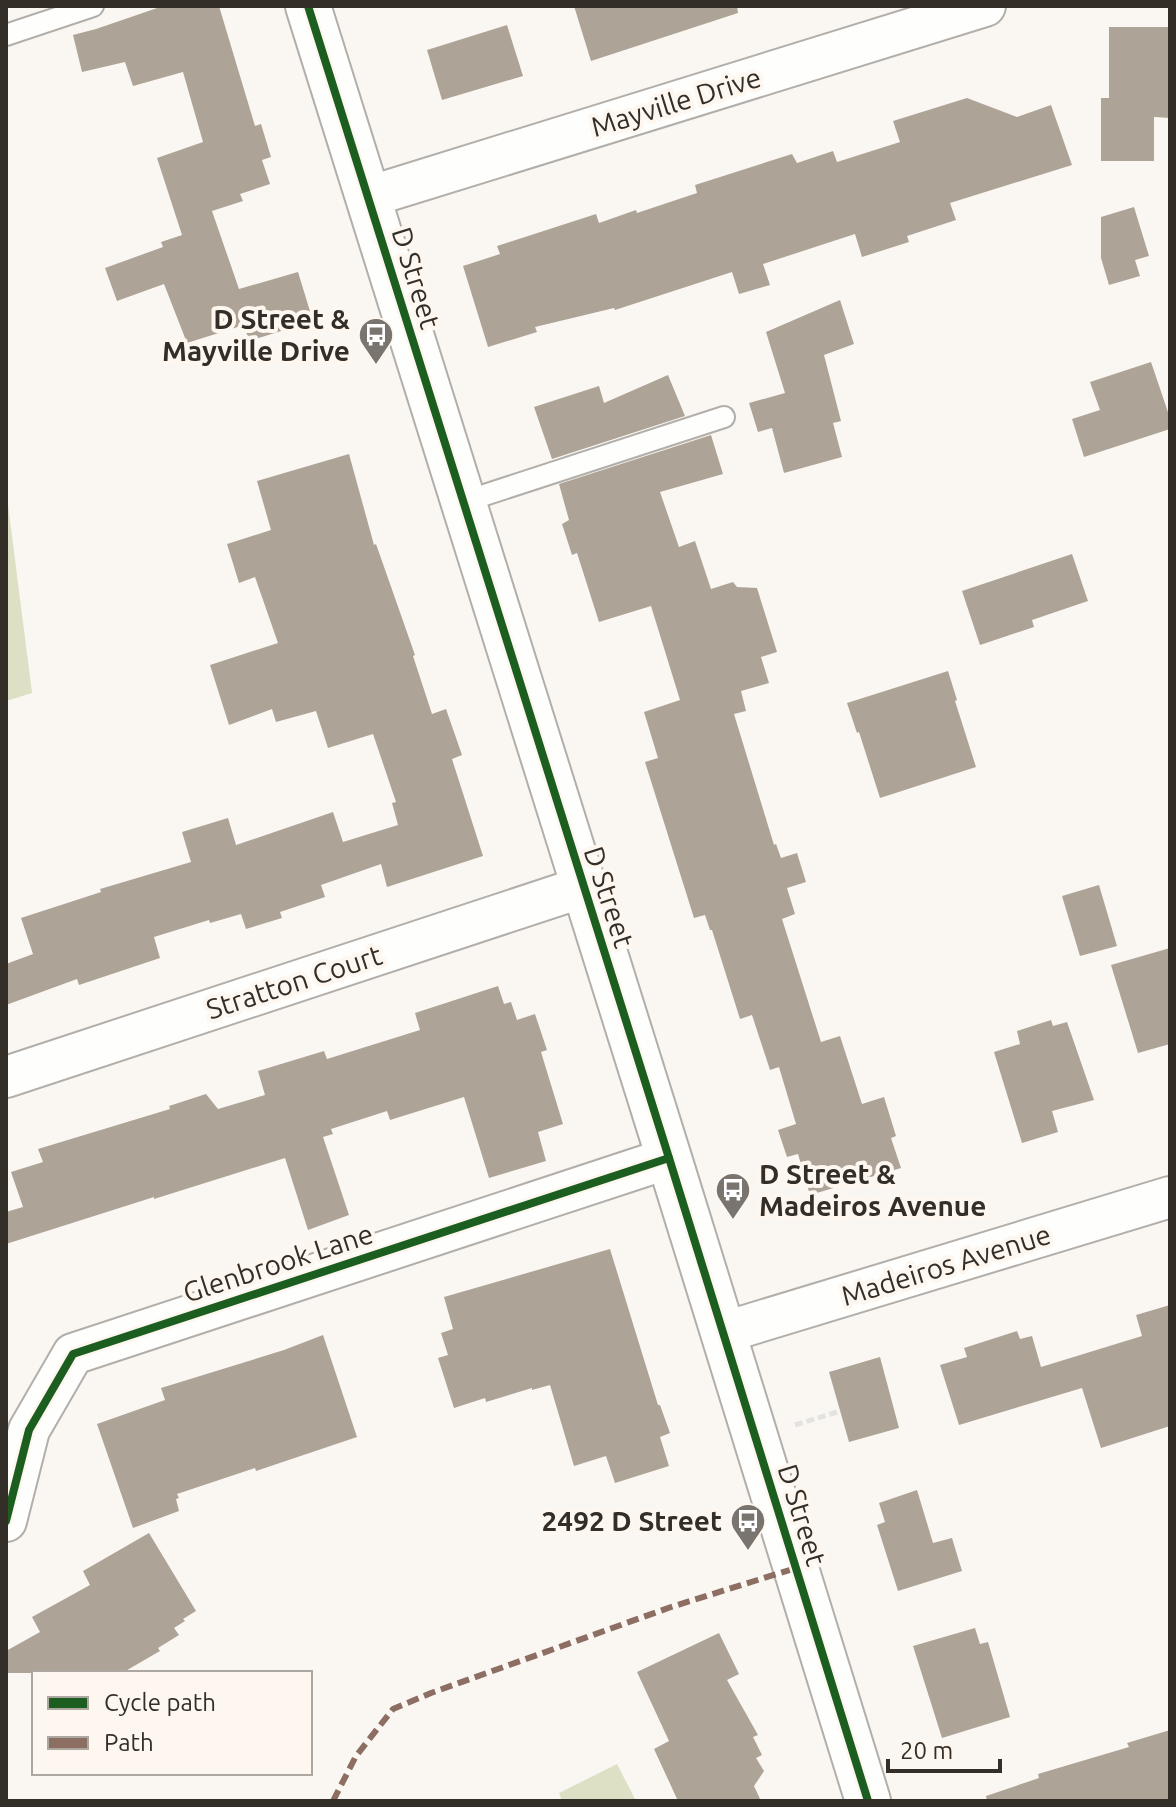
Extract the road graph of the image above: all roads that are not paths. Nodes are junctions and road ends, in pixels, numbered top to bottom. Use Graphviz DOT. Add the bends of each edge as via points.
graph roads {
  1 [pos="93,6"];
  2 [pos="308,6"];
  3 [pos="985,6"];
  4 [pos="6,35"];
  5 [pos="368,197"];
  6 [pos="724,417"];
  7 [pos="463,502"];
  8 [pos="583,887"];
  9 [pos="6,1077"];
  10 [pos="669,1158"];
  11 [pos="1170,1197"];
  12 [pos="722,1333"];
  13 [pos="6,1521"];
  14 [pos="868,1801"];
  1 -- 4 [label="lane"];
  2 -- 5 [label="main road, D Street"];
  3 -- 5 [label="street, Mayville Drive"];
  5 -- 7 [label="main road, D Street"];
  6 -- 7 [label="lane"];
  7 -- 8 [label="main road, D Street"];
  8 -- 9 [label="street, Stratton Court"];
  8 -- 10 [label="main road, D Street"];
  10 -- 12 [label="main road, D Street"];
  10 -- 13 [label="street, Glenbrook Lane" via="73,1354 29,1430"];
  11 -- 12 [label="street, Madeiros Avenue"];
  12 -- 14 [label="main road, D Street"];
}
